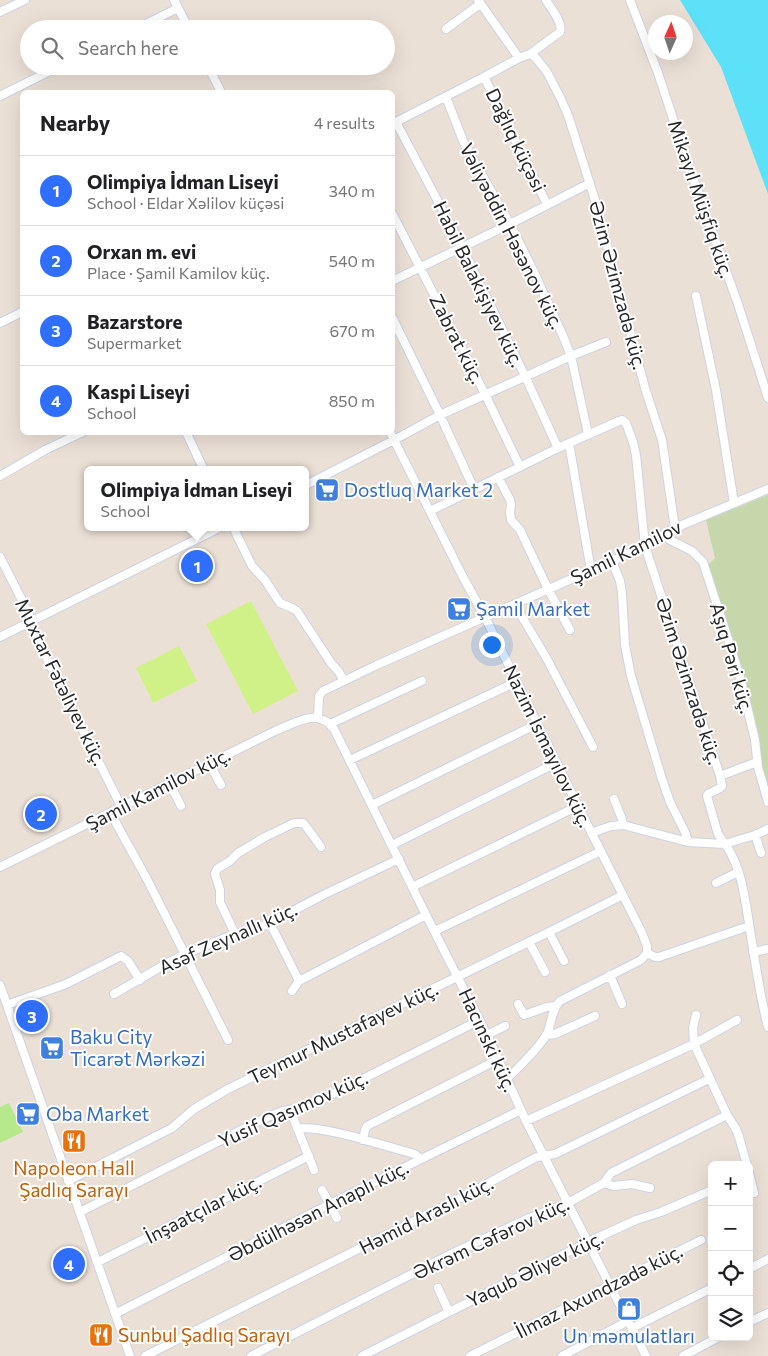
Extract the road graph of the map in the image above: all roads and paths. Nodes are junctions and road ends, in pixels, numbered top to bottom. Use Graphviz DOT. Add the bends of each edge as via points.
graph roads {
  1 [pos="25,0"];
  2 [pos="546,0"];
  3 [pos="630,0"];
  4 [pos="479,2"];
  5 [pos="176,4"];
  6 [pos="0,12"];
  7 [pos="150,20"];
  8 [pos="184,20"];
  9 [pos="446,29"];
  10 [pos="530,54"];
  11 [pos="519,58"];
  12 [pos="42,75"];
  13 [pos="212,75"];
  14 [pos="484,77"];
  15 [pos="220,90"];
  16 [pos="0,96"];
  17 [pos="446,97"];
  18 [pos="395,122"];
  19 [pos="395,125"];
  20 [pos="590,183"];
  21 [pos="547,204"];
  22 [pos="395,219"];
  23 [pos="510,224"];
  24 [pos="462,247"];
  25 [pos="421,267"];
  26 [pos="395,280"];
  27 [pos="696,296"];
  28 [pos="20,313"];
  29 [pos="0,323"];
  30 [pos="395,323"];
  31 [pos="606,342"];
  32 [pos="570,356"];
  33 [pos="525,376"];
  34 [pos="485,394"];
  35 [pos="768,398"];
  36 [pos="440,415"];
  37 [pos="588,434"];
  38 [pos="77,435"];
  39 [pos="187,435"];
  40 [pos="392,435"];
  41 [pos="394,440"];
  42 [pos="569,443"];
  43 [pos="558,448"];
  44 [pos="202,466"];
  45 [pos="520,467"];
  46 [pos="0,476"];
  47 [pos="498,477"];
  48 [pos="309,483"];
  49 [pos="474,489"];
  50 [pos="768,489"];
  51 [pos="734,503"];
  52 [pos="430,511"];
  53 [pos="675,528"];
  54 [pos="213,531"];
  55 [pos="235,531"];
  56 [pos="664,534"];
  57 [pos="645,546"];
  58 [pos="0,557"];
  59 [pos="612,562"];
  60 [pos="591,571"];
  61 [pos="548,589"];
  62 [pos="515,605"];
  63 [pos="485,618"];
  64 [pos="31,622"];
  65 [pos="570,630"];
  66 [pos="0,637"];
  67 [pos="344,681"];
  68 [pos="422,681"];
  69 [pos="516,682"];
  70 [pos="318,717"];
  71 [pos="330,724"];
  72 [pos="537,724"];
  73 [pos="593,747"];
  74 [pos="350,760"];
  75 [pos="757,762"];
  76 [pos="209,763"];
  77 [pos="556,764"];
  78 [pos="720,776"];
  79 [pos="170,784"];
  80 [pos="221,785"];
  81 [pos="614,799"];
  82 [pos="768,802"];
  83 [pos="372,805"];
  84 [pos="181,806"];
  85 [pos="578,806"];
  86 [pos="122,808"];
  87 [pos="111,814"];
  88 [pos="623,825"];
  89 [pos="768,829"];
  90 [pos="591,833"];
  91 [pos="755,835"];
  92 [pos="688,842"];
  93 [pos="725,844"];
  94 [pos="392,845"];
  95 [pos="321,847"];
  96 [pos="601,851"];
  97 [pos="761,853"];
  98 [pos="399,859"];
  99 [pos="0,867"];
  100 [pos="738,872"];
  101 [pos="716,883"];
  102 [pos="412,887"];
  103 [pos="623,895"];
  104 [pos="426,915"];
  105 [pos="270,923"];
  106 [pos="749,926"];
  107 [pos="434,931"];
  108 [pos="549,932"];
  109 [pos="235,934"];
  110 [pos="529,942"];
  111 [pos="768,949"];
  112 [pos="753,952"];
  113 [pos="647,953"];
  114 [pos="185,954"];
  115 [pos="564,961"];
  116 [pos="545,972"];
  117 [pos="610,976"];
  118 [pos="458,977"];
  119 [pos="140,980"];
  120 [pos="299,981"];
  121 [pos="0,985"];
  122 [pos="292,990"];
  123 [pos="114,994"];
  124 [pos="2,997"];
  125 [pos="518,1004"];
  126 [pos="622,1004"];
  127 [pos="7,1005"];
  128 [pos="555,1006"];
  129 [pos="696,1015"];
  130 [pos="595,1016"];
  131 [pos="480,1020"];
  132 [pos="737,1020"];
  133 [pos="505,1026"];
  134 [pos="768,1027"];
  135 [pos="546,1035"];
  136 [pos="488,1036"];
  137 [pos="228,1040"];
  138 [pos="694,1044"];
  139 [pos="499,1059"];
  140 [pos="507,1078"];
  141 [pos="709,1079"];
  142 [pos="290,1110"];
  143 [pos="521,1110"];
  144 [pos="727,1115"];
  145 [pos="526,1121"];
  146 [pos="297,1128"];
  147 [pos="363,1140"];
  148 [pos="308,1156"];
  149 [pos="544,1156"];
  150 [pos="420,1159"];
  151 [pos="746,1161"];
  152 [pos="314,1170"];
  153 [pos="68,1180"];
  154 [pos="604,1183"];
  155 [pos="650,1188"];
  156 [pos="322,1190"];
  157 [pos="753,1190"];
  158 [pos="708,1192"];
  159 [pos="754,1193"];
  160 [pos="568,1203"];
  161 [pos="330,1204"];
  162 [pos="80,1212"];
  163 [pos="337,1218"];
  164 [pos="701,1240"];
  165 [pos="588,1242"];
  166 [pos="768,1259"];
  167 [pos="98,1262"];
  168 [pos="753,1267"];
  169 [pos="611,1285"];
  170 [pos="438,1288"];
  171 [pos="708,1290"];
  172 [pos="449,1312"];
  173 [pos="768,1313"];
  174 [pos="115,1314"];
  175 [pos="753,1320"];
  176 [pos="630,1324"];
  177 [pos="711,1341"];
  178 [pos="130,1356"];
  179 [pos="145,1356"];
  180 [pos="251,1356"];
  181 [pos="362,1356"];
  182 [pos="470,1356"];
  183 [pos="562,1356"];
  184 [pos="646,1356"];
  185 [pos="683,1356"];
  1 -- 6 [label="street"];
  2 -- 10 [label="street" via="562,28"];
  3 -- 35 [label="street, Mikayıl Müşfiq küç." via="658,73"];
  4 -- 9 [label="street"];
  4 -- 11 [label="street"];
  5 -- 7 [label="street"];
  5 -- 8 [label="street"];
  10 -- 11 [label="street"];
  10 -- 20 [label="street, Əzim Əzimzadə küç." via="547,72 560,97"];
  11 -- 14 [label="street"];
  12 -- 16 [label="street"];
  13 -- 15 [label="street"];
  14 -- 17 [label="street"];
  14 -- 21 [label="street, Dağlıq küçəsi"];
  17 -- 18 [label="street"];
  17 -- 23 [label="street, Vəliyəddin Həsənov küç." via="464,143"];
  19 -- 24 [label="street, Habil Balakişiyev küç."];
  20 -- 21 [label="street"];
  20 -- 53 [label="street, Əzim Əzimzadə küç." via="662,440"];
  21 -- 23 [label="street"];
  22 -- 25 [label="street, Zabrat küç."];
  23 -- 24 [label="street"];
  23 -- 32 [label="street, Vəliyəddin Həsənov küç."];
  24 -- 25 [label="street"];
  24 -- 33 [label="street, Habil Balakişiyev küç."];
  25 -- 26 [label="street"];
  25 -- 34 [label="street, Zabrat küç."];
  27 -- 51 [label="street" via="716,390"];
  28 -- 29 [label="street"];
  30 -- 36 [label="street"];
  31 -- 32 [label="street"];
  32 -- 33 [label="street"];
  32 -- 37 [label="street, Vəliyəddin Həsənov küç."];
  33 -- 34 [label="street"];
  33 -- 43 [label="street, Habil Balakişiyev küç."];
  34 -- 36 [label="street"];
  34 -- 45 [label="street, Zabrat küç."];
  36 -- 41 [label="street"];
  36 -- 49 [label="street"];
  37 -- 42 [label="street"];
  37 -- 57 [label="street, Əzim Əzimzadə küç." via="619,421 626,423 636,455"];
  38 -- 46 [label="street"];
  39 -- 44 [label="street"];
  40 -- 41 [label="street, Nazim İsmayılov küç."];
  41 -- 48 [label="street"];
  41 -- 52 [label="street, Nazim İsmayılov küç."];
  42 -- 43 [label="street"];
  42 -- 60 [label="street"];
  43 -- 45 [label="street"];
  45 -- 47 [label="street"];
  47 -- 49 [label="street"];
  47 -- 61 [label="street" via="510,500 512,520"];
  49 -- 52 [label="street"];
  50 -- 51 [label="street, Şamil Kamilov"];
  51 -- 53 [label="street, Şamil Kamilov"];
  52 -- 63 [label="street, Nazim İsmayılov küç."];
  53 -- 56 [label="street, Şamil Kamilov"];
  54 -- 64 [label="street"];
  55 -- 67 [label="street" via="252,566 280,603 297,611"];
  56 -- 57 [label="street, Şamil Kamilov"];
  56 -- 75 [label="street, Aşıq Pəri küç." via="692,551 703,562 741,681"];
  57 -- 59 [label="street, Şamil Kamilov"];
  57 -- 78 [label="street, Əzim Əzimzadə küç."];
  58 -- 64 [label="street, Muxtar Fətəliyev küç."];
  59 -- 60 [label="street, Şamil Kamilov"];
  59 -- 92 [label="street" via="622,593 625,645 631,676 662,779"];
  60 -- 61 [label="street, Şamil Kamilov"];
  61 -- 62 [label="street, Şamil Kamilov"];
  61 -- 65 [label="street"];
  62 -- 63 [label="street, Şamil Kamilov"];
  62 -- 73 [label="street"];
  63 -- 67 [label="street"];
  63 -- 69 [label="street, Nazim İsmayılov küç."];
  64 -- 66 [label="street"];
  64 -- 86 [label="street, Muxtar Fətəliyev küç."];
  67 -- 70 [label="street" via="320,694"];
  68 -- 71 [label="street"];
  69 -- 72 [label="street, Nazim İsmayılov küç."];
  69 -- 74 [label="street"];
  70 -- 71 [label="street"];
  70 -- 76 [label="street, Şamil Kamilov küç." via="284,728"];
  71 -- 74 [label="street, Hacınski küç."];
  72 -- 77 [label="street, Nazim İsmayılov küç."];
  72 -- 83 [label="street"];
  74 -- 83 [label="street, Hacınski küç."];
  75 -- 78 [label="street"];
  75 -- 82 [label="street, Aşıq Pəri küç."];
  76 -- 79 [label="street, Şamil Kamilov küç."];
  76 -- 80 [label="street"];
  77 -- 85 [label="street, Nazim İsmayılov küç."];
  77 -- 94 [label="street"];
  78 -- 93 [label="street, Əzim Əzimzadə küç." via="720,788 707,796 718,834"];
  79 -- 84 [label="street"];
  79 -- 86 [label="street, Şamil Kamilov küç."];
  81 -- 88 [label="street"];
  83 -- 94 [label="street, Hacınski küç."];
  85 -- 90 [label="street, Nazim İsmayılov küç."];
  85 -- 102 [label="street"];
  86 -- 87 [label="street, Şamil Kamilov küç."];
  87 -- 99 [label="street, Şamil Kamilov küç."];
  87 -- 114 [label="street"];
  88 -- 90 [label="street"];
  88 -- 92 [label="street"];
  89 -- 91 [label="street"];
  90 -- 96 [label="street, Nazim İsmayılov küç."];
  91 -- 93 [label="street"];
  91 -- 97 [label="street"];
  92 -- 93 [label="street"];
  93 -- 100 [label="street"];
  94 -- 98 [label="street, Hacınski küç."];
  95 -- 109 [label="street" via="308,828 297,822 265,837 217,869 220,902"];
  96 -- 103 [label="street, Nazim İsmayılov küç."];
  96 -- 107 [label="street"];
  98 -- 102 [label="street, Hacınski küç."];
  98 -- 105 [label="street, Asəf Zeynallı küç."];
  100 -- 101 [label="street"];
  100 -- 106 [label="street"];
  102 -- 104 [label="street, Hacınski küç."];
  103 -- 108 [label="street, Teymur Mustafayev küç."];
  103 -- 113 [label="street, Nazim İsmayılov küç." via="642,933"];
  104 -- 107 [label="street, Hacınski küç."];
  104 -- 120 [label="street"];
  105 -- 109 [label="street, Asəf Zeynallı küç."];
  105 -- 120 [label="street"];
  106 -- 112 [label="street"];
  106 -- 113 [label="street" via="664,956 655,957"];
  107 -- 118 [label="street, Hacınski küç."];
  108 -- 110 [label="street, Teymur Mustafayev küç."];
  108 -- 115 [label="street"];
  109 -- 114 [label="street, Asəf Zeynallı küç."];
  110 -- 116 [label="street"];
  110 -- 118 [label="street, Teymur Mustafayev küç."];
  111 -- 112 [label="street"];
  112 -- 134 [label="street"];
  113 -- 117 [label="street" via="641,960"];
  114 -- 119 [label="street, Asəf Zeynallı küç."];
  114 -- 137 [label="street"];
  117 -- 126 [label="street"];
  117 -- 128 [label="street"];
  118 -- 131 [label="street, Hacınski küç."];
  118 -- 153 [label="street, Teymur Mustafayev küç." via="228,1089 194,1109 172,1128"];
  119 -- 123 [label="street, Asəf Zeynallı küç."];
  119 -- 127 [label="street" via="121,956 66,984"];
  120 -- 122 [label="street"];
  121 -- 124 [label="street"];
  124 -- 127 [label="street"];
  125 -- 128 [label="street" via="524,1015"];
  127 -- 153 [label="street"];
  128 -- 135 [label="street"];
  129 -- 138 [label="street"];
  130 -- 135 [label="street"];
  131 -- 136 [label="street, Hacınski küç."];
  131 -- 142 [label="street, Yusif Qasımov küç." via="317,1103"];
  132 -- 138 [label="street"];
  133 -- 136 [label="street"];
  135 -- 140 [label="street"];
  136 -- 139 [label="street, Hacınski küç."];
  138 -- 141 [label="street"];
  138 -- 145 [label="street"];
  139 -- 140 [label="street, Hacınski küç."];
  139 -- 147 [label="street" via="367,1126"];
  140 -- 143 [label="street, Hacınski küç."];
  141 -- 144 [label="street"];
  141 -- 149 [label="street, Həmid Araslı küç." via="555,1154"];
  142 -- 146 [label="street"];
  142 -- 162 [label="street, Yusif Qasımov küç." via="265,1118"];
  143 -- 145 [label="street, Hacınski küç."];
  143 -- 150 [label="street, Əbdülhəsən Anaplı küç."];
  144 -- 151 [label="street" via="736,1128"];
  144 -- 154 [label="street, Əkrəm Cəfərov küç." via="611,1173"];
  145 -- 149 [label="street, Hacınski küç."];
  146 -- 147 [label="street"];
  146 -- 148 [label="street"];
  147 -- 150 [label="street" via="411,1153"];
  148 -- 152 [label="street"];
  148 -- 167 [label="street, İnşaatçılar küç."];
  149 -- 160 [label="street, Hacınski küç."];
  149 -- 179 [label="street, Həmid Araslı küç."];
  150 -- 161 [label="street, Əbdülhəsən Anaplı küç."];
  153 -- 162 [label="street"];
  154 -- 155 [label="street"];
  154 -- 160 [label="street, Əkrəm Cəfərov küç."];
  156 -- 161 [label="street"];
  157 -- 159 [label="street"];
  158 -- 165 [label="street, Yaqub Əliyev küç."];
  160 -- 165 [label="street, Hacınski küç."];
  160 -- 180 [label="street, Əkrəm Cəfərov küç." via="451,1254"];
  161 -- 163 [label="street"];
  161 -- 174 [label="street, Əbdülhəsən Anaplı küç."];
  162 -- 167 [label="street"];
  164 -- 169 [label="street, İlmaz Axundzadə küç."];
  165 -- 169 [label="street, Hacınski küç."];
  165 -- 172 [label="street, Yaqub Əliyev küç."];
  166 -- 168 [label="street"];
  167 -- 174 [label="street"];
  169 -- 176 [label="street, Hacınski küç."];
  169 -- 182 [label="street, İlmaz Axundzadə küç."];
  170 -- 172 [label="street"];
  171 -- 176 [label="street"];
  172 -- 181 [label="street, Yaqub Əliyev küç."];
  173 -- 175 [label="street"];
  174 -- 178 [label="street"];
  176 -- 183 [label="street"];
  176 -- 184 [label="street, Hacınski küç."];
  177 -- 185 [label="street"];
}
